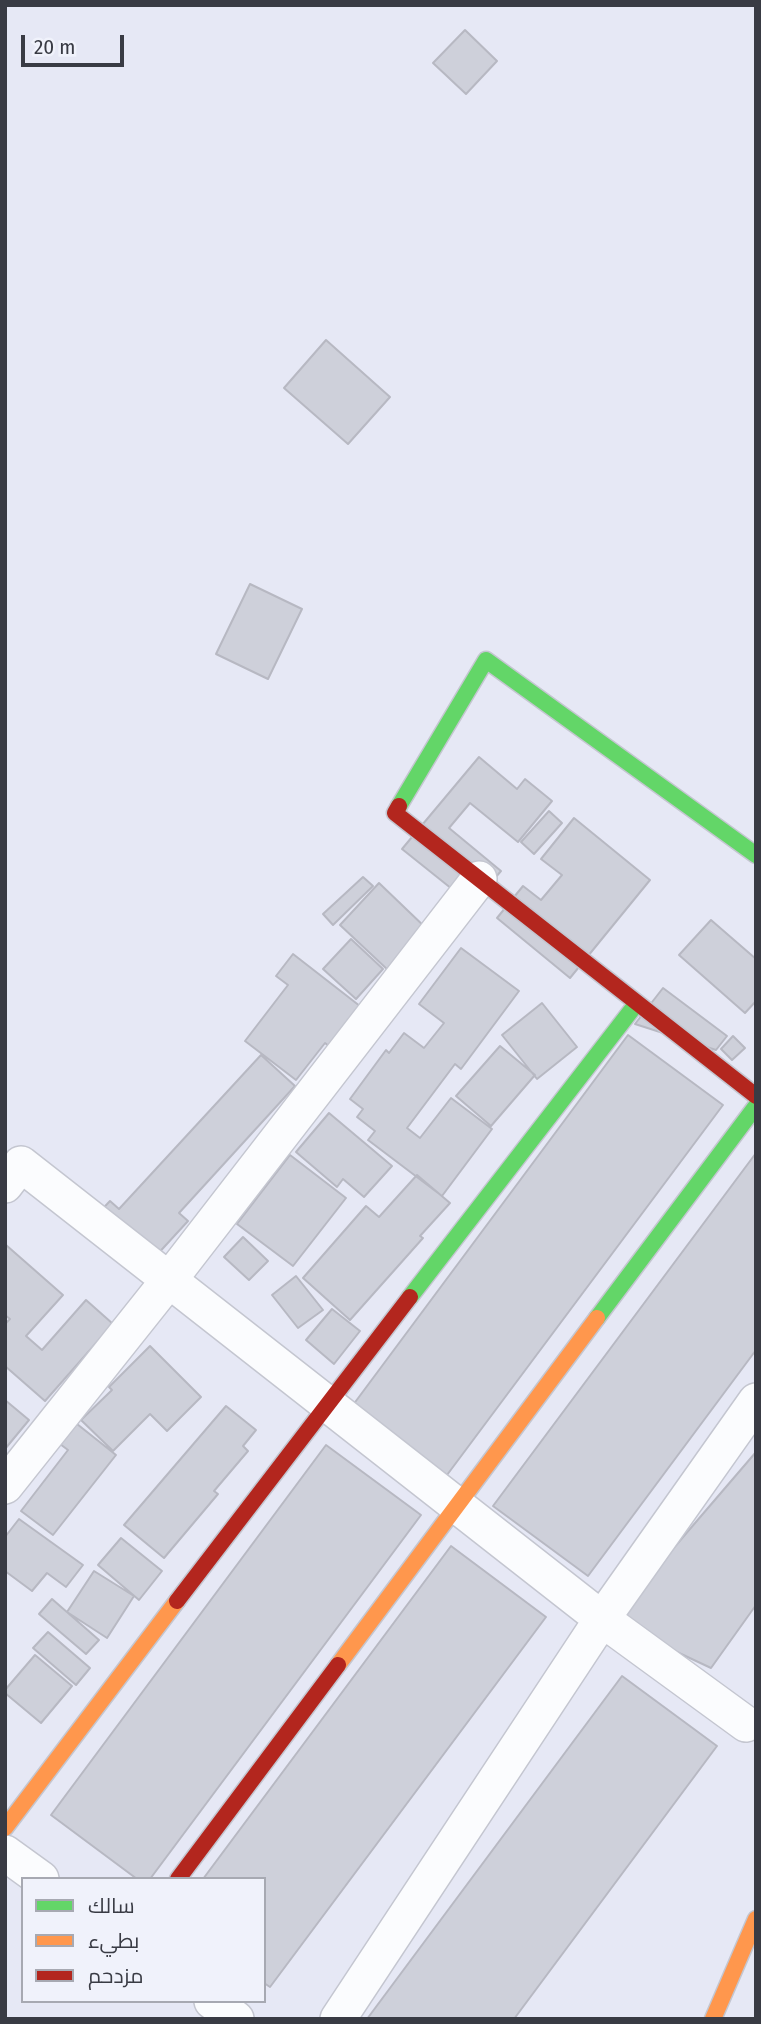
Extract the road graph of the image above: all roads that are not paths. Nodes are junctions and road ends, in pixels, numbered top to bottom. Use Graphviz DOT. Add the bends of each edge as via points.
graph roads {
  1 [pos="756,855"];
  2 [pos="480,879"];
  3 [pos="638,1003"];
  4 [pos="756,1096"];
  5 [pos="756,1106"];
  6 [pos="5,1185"];
  7 [pos="169,1280"];
  8 [pos="756,1401"];
  9 [pos="327,1404"];
  10 [pos="5,1486"];
  11 [pos="458,1506"];
  12 [pos="602,1619"];
  13 [pos="746,1724"];
  14 [pos="5,1828"];
  15 [pos="5,1853"];
  16 [pos="38,1877"];
  17 [pos="180,1877"];
  18 [pos="756,1919"];
  19 [pos="215,2003"];
  20 [pos="236,2019"];
  21 [pos="338,2019"];
  22 [pos="713,2019"];
  1 -- 2 [label="street" via="486,660 395,813"];
  2 -- 3 [label="street"];
  2 -- 7 [label="street"];
  3 -- 4 [label="street"];
  3 -- 9 [label="street"];
  5 -- 11 [label="street"];
  6 -- 7 [label="street" via="21,1164"];
  7 -- 9 [label="street"];
  7 -- 10 [label="street"];
  8 -- 12 [label="street"];
  9 -- 11 [label="street"];
  9 -- 14 [label="street"];
  11 -- 12 [label="street"];
  11 -- 17 [label="street"];
  12 -- 13 [label="street"];
  12 -- 21 [label="street"];
  15 -- 16 [label="street"];
  18 -- 22 [label="street"];
  19 -- 20 [label="street"];
}
